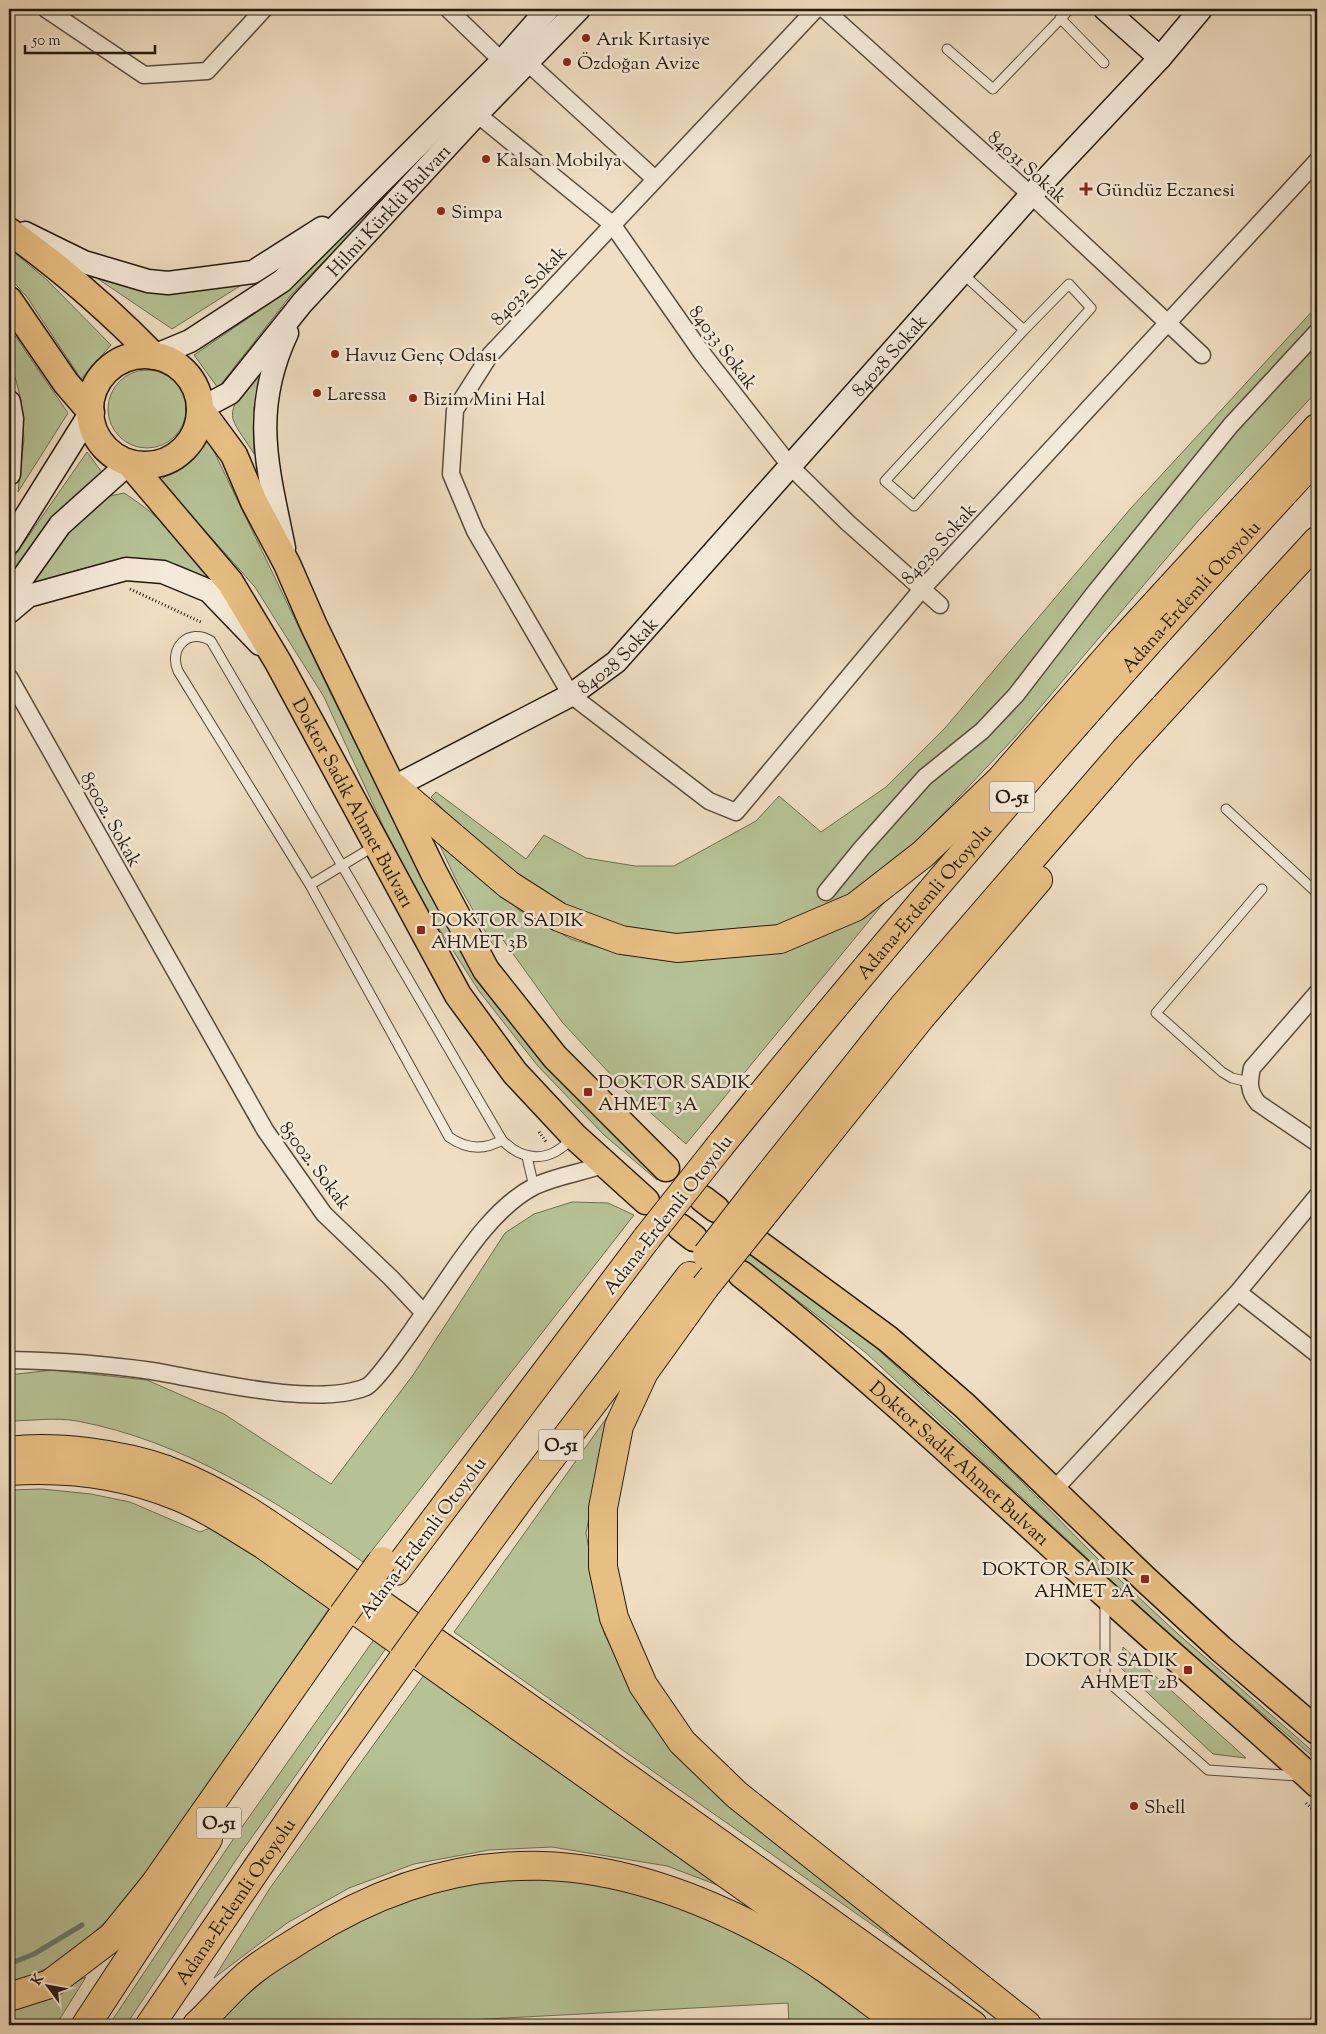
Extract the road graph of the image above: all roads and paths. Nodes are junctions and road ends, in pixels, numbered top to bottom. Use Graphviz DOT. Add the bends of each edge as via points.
graph roads {
  1 [pos="46,9"];
  2 [pos="264,9"];
  3 [pos="448,9"];
  4 [pos="548,9"];
  5 [pos="579,9"];
  6 [pos="816,9"];
  7 [pos="824,9"];
  8 [pos="1070,9"];
  9 [pos="1105,9"];
  10 [pos="1201,9"];
  11 [pos="1060,18"];
  12 [pos="947,49"];
  13 [pos="1160,58"];
  14 [pos="502,61"];
  15 [pos="527,62"];
  16 [pos="1104,63"];
  17 [pos="477,114"];
  18 [pos="1317,161"];
  19 [pos="655,179"];
  20 [pos="1031,195"];
  21 [pos="355,207"];
  22 [pos="9,224"];
  23 [pos="612,224"];
  24 [pos="9,231"];
  25 [pos="962,273"];
  26 [pos="9,300"];
  27 [pos="302,303"];
  28 [pos="1167,322"];
  29 [pos="1024,330"];
  30 [pos="1317,332"];
  31 [pos="1202,355"];
  32 [pos="154,356"];
  33 [pos="9,402"];
  34 [pos="200,409"];
  35 [pos="91,412"];
  36 [pos="1317,428"];
  37 [pos="1317,457"];
  38 [pos="129,463"];
  39 [pos="790,467"];
  40 [pos="9,474"];
  41 [pos="1317,541"];
  42 [pos="9,543"];
  43 [pos="287,564"];
  44 [pos="1317,564"];
  45 [pos="922,590"];
  46 [pos="9,598"];
  47 [pos="940,605"];
  48 [pos="9,612"];
  49 [pos="278,662"];
  50 [pos="9,677"];
  51 [pos="571,695"];
  52 [pos="394,788"];
  53 [pos="1226,809"];
  54 [pos="376,845"];
  55 [pos="343,865"];
  56 [pos="310,885"];
  57 [pos="1262,889"];
  58 [pos="826,892"];
  59 [pos="1317,893"];
  60 [pos="1317,993"];
  61 [pos="1249,1082"];
  62 [pos="574,1136"];
  63 [pos="502,1140"];
  64 [pos="1317,1143"];
  65 [pos="526,1157"];
  66 [pos="605,1164"];
  67 [pos="666,1168"];
  68 [pos="534,1187"];
  69 [pos="770,1190"];
  70 [pos="1317,1196"];
  71 [pos="646,1200"];
  72 [pos="759,1244"];
  73 [pos="741,1274"];
  74 [pos="698,1281"];
  75 [pos="1238,1292"];
  76 [pos="424,1313"];
  77 [pos="1317,1354"];
  78 [pos="9,1360"];
  79 [pos="9,1451"];
  80 [pos="9,1471"];
  81 [pos="1052,1491"];
  82 [pos="1105,1594"];
  83 [pos="350,1620"];
  84 [pos="1317,1731"];
  85 [pos="1314,1781"];
  86 [pos="9,1997"];
  87 [pos="86,2025"];
  88 [pos="150,2025"];
  89 [pos="197,2025"];
  90 [pos="902,2025"];
  91 [pos="939,2025"];
  92 [pos="973,2025"];
  93 [pos="1027,2025"];
  1 -- 2 [label="street" via="144,75 207,71"];
  3 -- 14 [label="street"];
  4 -- 14 [label="main road, Hilmi Kürklü Bulvarı"];
  5 -- 15 [label="main road, Hilmi Kürklü Bulvarı"];
  6 -- 19 [label="street, 84032 Sokak"];
  7 -- 20 [label="street, 84031 Sokak"];
  8 -- 11 [label="lane"];
  9 -- 13 [label="main road"];
  10 -- 13 [label="main road, 84028 Sokak"];
  11 -- 12 [label="lane" via="993,89"];
  11 -- 16 [label="lane"];
  13 -- 20 [label="main road, 84028 Sokak"];
  14 -- 21 [label="main road, Hilmi Kürklü Bulvarı"];
  15 -- 17 [label="main road, Hilmi Kürklü Bulvarı"];
  15 -- 19 [label="street"];
  17 -- 23 [label="street, 84033 Sokak"];
  17 -- 27 [label="main road, Hilmi Kürklü Bulvarı"];
  18 -- 28 [label="street, 84030 Sokak"];
  19 -- 23 [label="street, 84032 Sokak"];
  20 -- 25 [label="main road, 84028 Sokak"];
  20 -- 28 [label="street, 84031 Sokak"];
  21 -- 22 [label="main road" via="253,272 168,283 148,282 84,262"];
  21 -- 32 [label="main road, Hilmi Kürklü Bulvarı" via="282,282 190,341"];
  23 -- 39 [label="street, 84033 Sokak" via="702,354"];
  23 -- 51 [label="street, 84032 Sokak" via="490,356 455,410 451,474 476,531"];
  24 -- 32 [label="main road" via="52,262 122,323"];
  25 -- 29 [label="lane"];
  25 -- 39 [label="main road, 84028 Sokak"];
  26 -- 35 [label="main road" via="66,383"];
  27 -- 34 [label="main road, Hilmi Kürklü Bulvarı" via="230,393"];
  27 -- 43 [label="main road" via="278,352 264,408 265,452"];
  28 -- 31 [label="street, 84031 Sokak"];
  28 -- 45 [label="street, 84030 Sokak"];
  29 -- 29 [label="lane" via="1069,284 1091,308 914,506 885,482"];
  30 -- 58 [label="street" via="1231,425 1016,695 982,730 925,777"];
  32 -- 34 [label="main road" via="170,361 185,372 195,386"];
  32 -- 35 [label="main road" via="128,358 105,372 95,388"];
  33 -- 40 [label="main road" via="12,420"];
  34 -- 38 [label="main road" via="193,437 182,451 166,461 148,466"];
  34 -- 43 [label="main road, Doktor Sadık Ahmet Bulvarı" via="234,455 254,502"];
  35 -- 38 [label="main road" via="92,425 100,442 113,455"];
  35 -- 42 [label="main road"];
  36 -- 52 [label="highway" via="1119,644 1001,779 923,854 855,906 780,939 677,948 621,940 559,917 509,885"];
  37 -- 83 [label="highway, Adana-Erdemli Otoyolu / O-51, bridge" via="1021,786 840,997 646,1238 528,1395 455,1461 389,1566"];
  38 -- 46 [label="main road" via="60,525"];
  38 -- 49 [label="main road, Doktor Sadık Ahmet Bulvarı" via="230,582"];
  39 -- 45 [label="street, 84033 Sokak"];
  39 -- 51 [label="main road, 84028 Sokak" via="616,662"];
  41 -- 69 [label="highway, Adana-Erdemli Otoyolu / O-51" via="1125,750 922,984"];
  43 -- 52 [label="main road, Doktor Sadık Ahmet Bulvarı"];
  44 -- 69 [label="highway" via="1141,759"];
  45 -- 47 [label="street, 84033 Sokak"];
  45 -- 51 [label="street, 84030 Sokak" via="736,812 709,801"];
  48 -- 49 [label="main road" via="28,596 126,569 163,572 209,591"];
  49 -- 54 [label="main road, Doktor Sadık Ahmet Bulvarı"];
  50 -- 76 [label="street, 85002. Sokak" via="265,1130 324,1214"];
  51 -- 52 [label="main road, 84028 Sokak"];
  52 -- 67 [label="main road, Doktor Sadık Ahmet Bulvarı" via="434,873 486,970 555,1057"];
  53 -- 59 [label="lane"];
  54 -- 55 [label="lane"];
  54 -- 62 [label="main road, Doktor Sadık Ahmet Bulvarı" via="458,995 516,1073"];
  55 -- 56 [label="lane"];
  55 -- 56 [label="lane" via="210,641 198,636 185,639 174,657 178,671"];
  55 -- 63 [label="lane"];
  56 -- 63 [label="lane" via="449,1137 457,1143 476,1148"];
  57 -- 61 [label="lane" via="1156,1013 1222,1072"];
  60 -- 61 [label="street" via="1252,1068"];
  61 -- 64 [label="street" via="1250,1094 1258,1103"];
  62 -- 65 [label="lane" via="555,1153"];
  62 -- 66 [label="main road, Doktor Sadık Ahmet Bulvarı"];
  63 -- 65 [label="lane"];
  65 -- 68 [label="lane"];
  66 -- 68 [label="street"];
  66 -- 71 [label="main road, Doktor Sadık Ahmet Bulvarı"];
  68 -- 76 [label="street" via="496,1216"];
  69 -- 74 [label="highway, Adana-Erdemli Otoyolu / O-51, bridge"];
  70 -- 75 [label="street"];
  72 -- 81 [label="main road" via="888,1339 965,1406"];
  73 -- 82 [label="main road, Doktor Sadık Ahmet Bulvarı" via="956,1456"];
  74 -- 88 [label="highway, Adana-Erdemli Otoyolu / O-51, bridge" via="527,1488 335,1754"];
  74 -- 93 [label="highway" via="644,1372 618,1426 602,1508 605,1575 614,1618 643,1685 682,1742 737,1795"];
  75 -- 77 [label="street"];
  75 -- 81 [label="street"];
  76 -- 78 [label="street" via="368,1387 326,1396 230,1386 87,1362"];
  79 -- 92 [label="highway" via="97,1453 166,1470 275,1527 648,1790"];
  80 -- 91 [label="highway" via="102,1473 177,1496 230,1524"];
  81 -- 84 [label="main road" via="1221,1649"];
  82 -- 85 [label="main road, Doktor Sadık Ahmet Bulvarı"];
  82 -- 85 [label="lane" via="1105,1679 1208,1770"];
  83 -- 86 [label="highway" via="112,1937 50,1984"];
  83 -- 87 [label="highway, Adana-Erdemli Otoyolu / O-51"];
  89 -- 90 [label="highway" via="251,1972 342,1913 410,1884 454,1873 504,1866 563,1866 619,1876 668,1888 714,1906 783,1941"];
}
